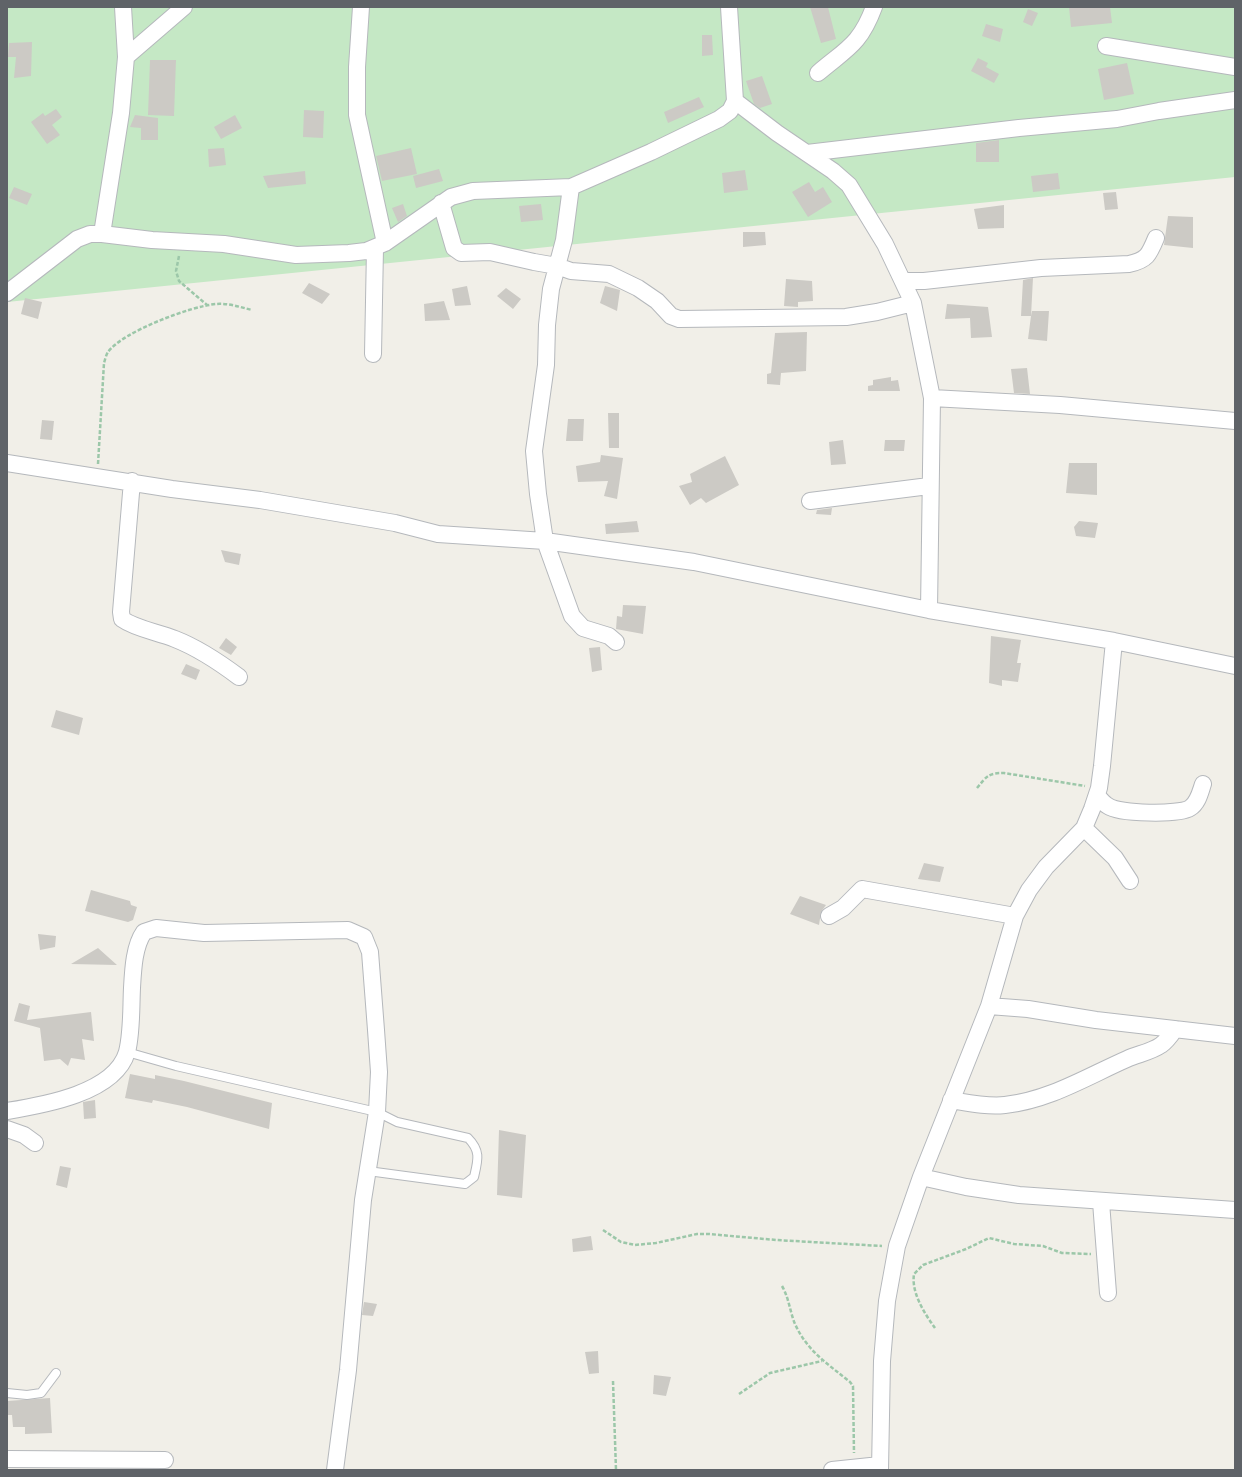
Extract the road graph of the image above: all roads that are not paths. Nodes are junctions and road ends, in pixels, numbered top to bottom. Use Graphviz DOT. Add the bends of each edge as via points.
graph roads {
  1 [pos="124,7"];
  2 [pos="184,7"];
  3 [pos="362,7"];
  4 [pos="729,7"];
  5 [pos="874,7"];
  6 [pos="1106,46"];
  7 [pos="126,57"];
  8 [pos="1235,67"];
  9 [pos="818,73"];
  10 [pos="1235,100"];
  11 [pos="735,101"];
  12 [pos="807,152"];
  13 [pos="571,187"];
  14 [pos="441,203"];
  15 [pos="102,234"];
  16 [pos="1156,238"];
  17 [pos="380,246"];
  18 [pos="557,266"];
  19 [pos="904,281"];
  20 [pos="7,293"];
  21 [pos="913,303"];
  22 [pos="373,354"];
  23 [pos="932,398"];
  24 [pos="1235,421"];
  25 [pos="7,463"];
  26 [pos="132,481"];
  27 [pos="930,486"];
  28 [pos="810,501"];
  29 [pos="545,541"];
  30 [pos="929,610"];
  31 [pos="1114,641"];
  32 [pos="616,642"];
  33 [pos="1235,666"];
  34 [pos="239,676"];
  35 [pos="1203,784"];
  36 [pos="1096,797"];
  37 [pos="1084,828"];
  38 [pos="1130,881"];
  39 [pos="829,916"];
  40 [pos="1015,916"];
  41 [pos="989,1006"];
  42 [pos="1175,1029"];
  43 [pos="1235,1036"];
  44 [pos="127,1052"];
  45 [pos="951,1100"];
  46 [pos="7,1111"];
  47 [pos="377,1112"];
  48 [pos="7,1129"];
  49 [pos="36,1143"];
  50 [pos="368,1171"];
  51 [pos="921,1177"];
  52 [pos="1101,1202"];
  53 [pos="1235,1210"];
  54 [pos="1108,1293"];
  55 [pos="56,1373"];
  56 [pos="7,1394"];
  57 [pos="7,1459"];
  58 [pos="165,1460"];
  59 [pos="880,1468"];
  60 [pos="335,1470"];
  61 [pos="832,1470"];
  1 -- 7 [label="street"];
  2 -- 7 [label="street"];
  3 -- 17 [label="street" via="357,67 357,115"];
  4 -- 11 [label="street"];
  5 -- 9 [label="street" via="867,27 857,40"];
  6 -- 8 [label="street"];
  7 -- 15 [label="street" via="121,113"];
  10 -- 12 [label="street" via="1159,110 1117,119"];
  11 -- 12 [label="street"];
  11 -- 13 [label="street" via="730,111 719,119"];
  12 -- 19 [label="street" via="849,185"];
  13 -- 14 [label="street" via="473,192 451,197"];
  13 -- 18 [label="street" via="564,240"];
  14 -- 17 [label="street"];
  14 -- 18 [label="street" via="457,252 490,252"];
  15 -- 17 [label="street" via="224,244 296,255 349,253"];
  15 -- 20 [label="street" via="90,234 77,240"];
  16 -- 19 [label="street" via="1149,255 1128,264 1041,268"];
  17 -- 22 [label="street"];
  18 -- 21 [label="street" via="571,271 621,278 657,301 671,316 679,319 846,318"];
  18 -- 29 [label="street" via="551,289 546,365 534,451"];
  19 -- 21 [label="street"];
  21 -- 23 [label="street"];
  23 -- 24 [label="street" via="1060,405"];
  23 -- 27 [label="street"];
  25 -- 26 [label="street"];
  26 -- 29 [label="street" via="387,521 438,534"];
  26 -- 34 [label="street" via="122,619 190,646"];
  27 -- 28 [label="street"];
  27 -- 30 [label="street"];
  29 -- 30 [label="street" via="694,562"];
  29 -- 32 [label="street" via="572,616 583,628 609,636"];
  30 -- 31 [label="street"];
  31 -- 33 [label="street"];
  31 -- 36 [label="street"];
  35 -- 36 [label="street" via="1194,804 1189,809 1181,811 1146,813 1109,807"];
  36 -- 37 [label="street"];
  37 -- 38 [label="street" via="1115,858"];
  37 -- 40 [label="street" via="1046,867 1028,890"];
  39 -- 40 [label="street" via="843,908 862,889"];
  40 -- 41 [label="street"];
  41 -- 42 [label="street"];
  41 -- 45 [label="street"];
  42 -- 43 [label="street"];
  42 -- 45 [label="street" via="1160,1046 1068,1088 1031,1100 987,1106"];
  44 -- 46 [label="street" via="118,1069 104,1082 56,1102"];
  44 -- 47 [label="lane" via="176,1066"];
  44 -- 47 [label="street" via="133,971 144,932 156,928 204,932 348,930 364,936 370,952 378,1072"];
  45 -- 51 [label="street"];
  47 -- 50 [label="street"];
  47 -- 50 [label="lane" via="397,1122 468,1138 478,1153 477,1164 474,1177 464,1184"];
  48 -- 49 [label="street"];
  50 -- 60 [label="street"];
  51 -- 52 [label="street" via="1019,1195"];
  51 -- 59 [label="street" via="897,1246 887,1301"];
  52 -- 53 [label="street"];
  52 -- 54 [label="street"];
  55 -- 56 [label="lane" via="41,1392"];
  57 -- 58 [label="street"];
  59 -- 61 [label="street"];
}
